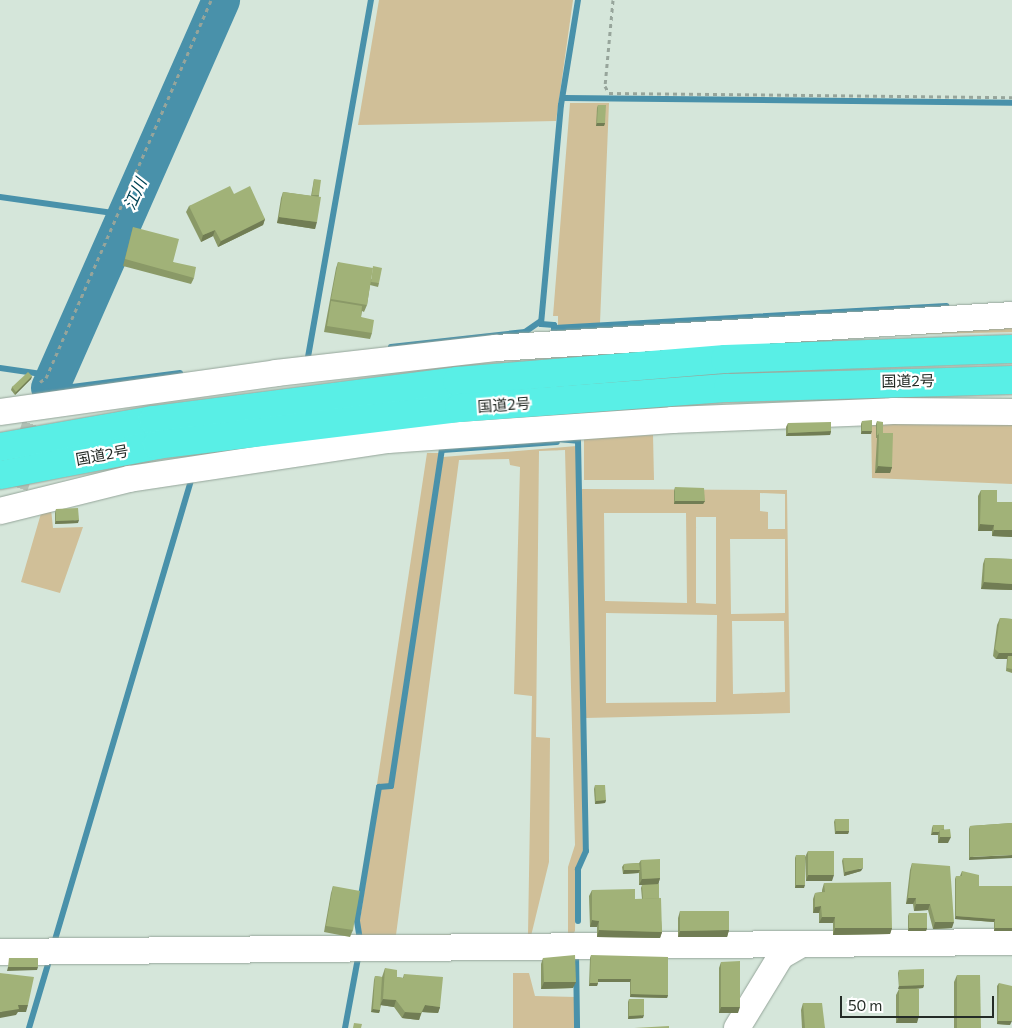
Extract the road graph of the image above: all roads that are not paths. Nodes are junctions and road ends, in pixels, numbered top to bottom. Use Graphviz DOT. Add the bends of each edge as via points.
graph roads {
  1 [pos="1012,315"];
  2 [pos="1012,349"];
  3 [pos="1012,380"];
  4 [pos="0,412"];
  5 [pos="1012,412"];
  6 [pos="0,447"];
  7 [pos="7,495"];
  8 [pos="1012,942"];
  9 [pos="800,945"];
  10 [pos="0,952"];
  11 [pos="737,1028"];
  1 -- 4 [label="street" via="496,348 36,414"];
  2 -- 6 [label="highway, 国道2号" via="725,359 456,381 153,420"];
  3 -- 7 [label="highway, 国道2号" via="728,388 459,408 158,445"];
  5 -- 7 [label="street" via="893,411 672,420 388,440"];
  8 -- 9 [label="street"];
  9 -- 10 [label="street" via="780,941"];
  9 -- 11 [label="street" via="781,956"];
}
